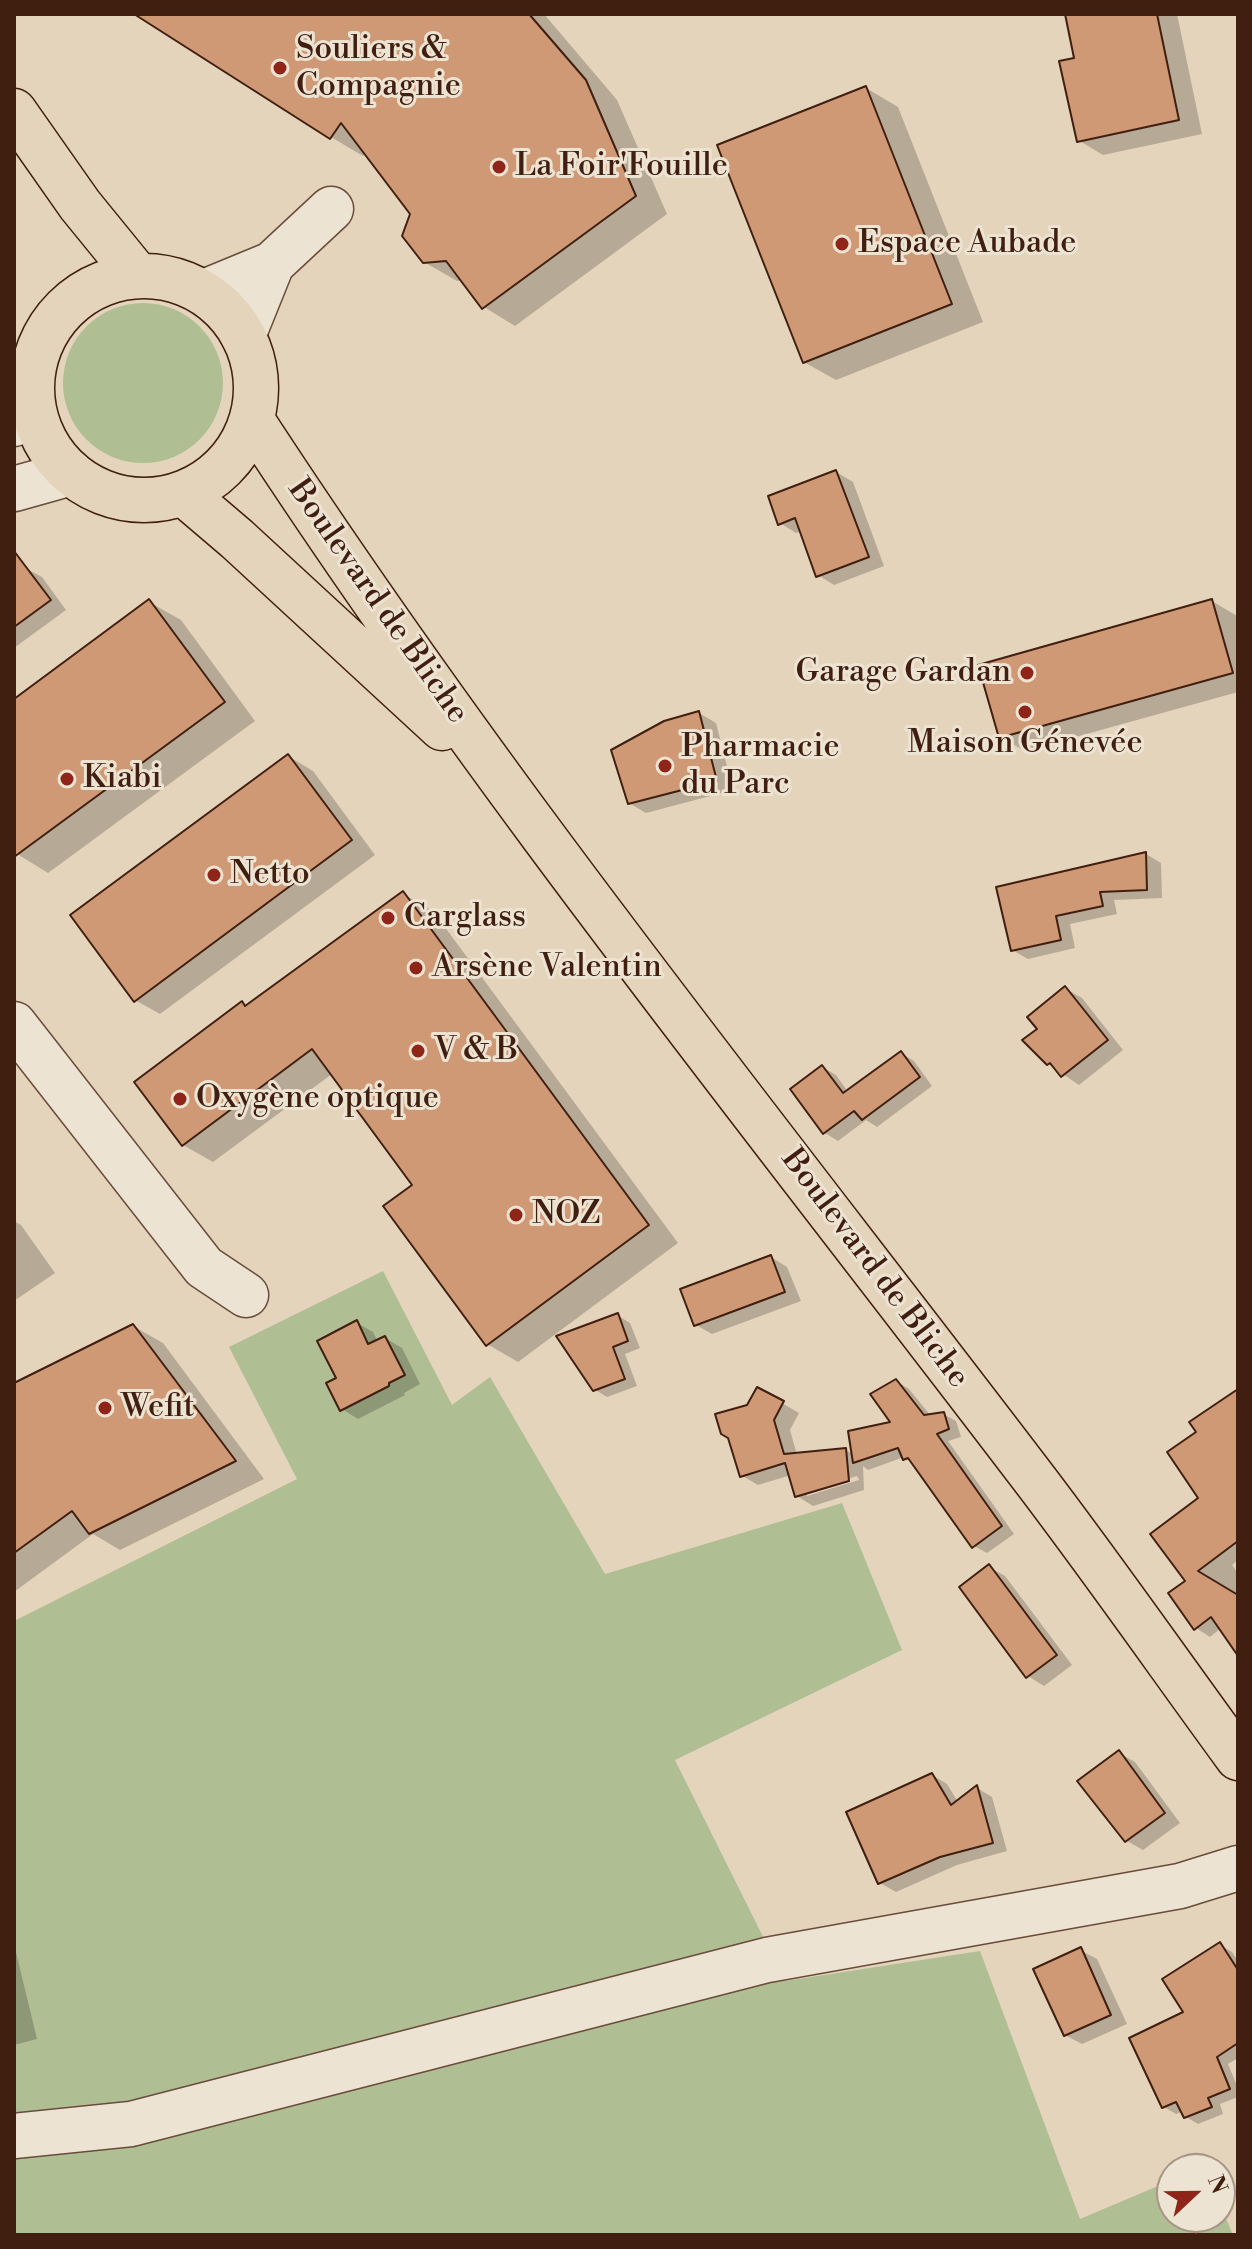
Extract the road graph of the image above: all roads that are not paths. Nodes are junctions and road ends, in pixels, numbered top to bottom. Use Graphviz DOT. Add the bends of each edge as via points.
graph roads {
  1 [pos="14,111"];
  2 [pos="331,209"];
  3 [pos="272,264"];
  4 [pos="137,275"];
  5 [pos="204,292"];
  6 [pos="243,336"];
  7 [pos="26,337"];
  8 [pos="23,416"];
  9 [pos="252,420"];
  10 [pos="71,473"];
  11 [pos="14,489"];
  12 [pos="183,493"];
  13 [pos="503,784"];
  14 [pos="14,1024"];
  15 [pos="246,1295"];
  16 [pos="1238,1758"];
  17 [pos="1238,1868"];
  18 [pos="14,2136"];
  1 -- 4 [label="main road"];
  2 -- 3 [label="street"];
  3 -- 5 [label="street"];
  3 -- 6 [label="street"];
  4 -- 5 [label="main road" via="172,279"];
  4 -- 7 [label="main road" via="105,282 76,298 52,322"];
  5 -- 6 [label="main road"];
  6 -- 9 [label="main road" via="256,391"];
  7 -- 8 [label="main road" via="31,380"];
  8 -- 10 [label="main road"];
  9 -- 12 [label="main road" via="237,451 221,468"];
  9 -- 13 [label="main road, Boulevard de Bliche"];
  10 -- 11 [label="street"];
  10 -- 12 [label="main road" via="124,499"];
  12 -- 13 [label="main road, Boulevard de Bliche"];
  13 -- 16 [label="main road, Boulevard de Bliche" via="1030,1473"];
  14 -- 15 [label="street" via="204,1267"];
  17 -- 18 [label="street" via="1180,1886 767,1960 131,2124"];
}
